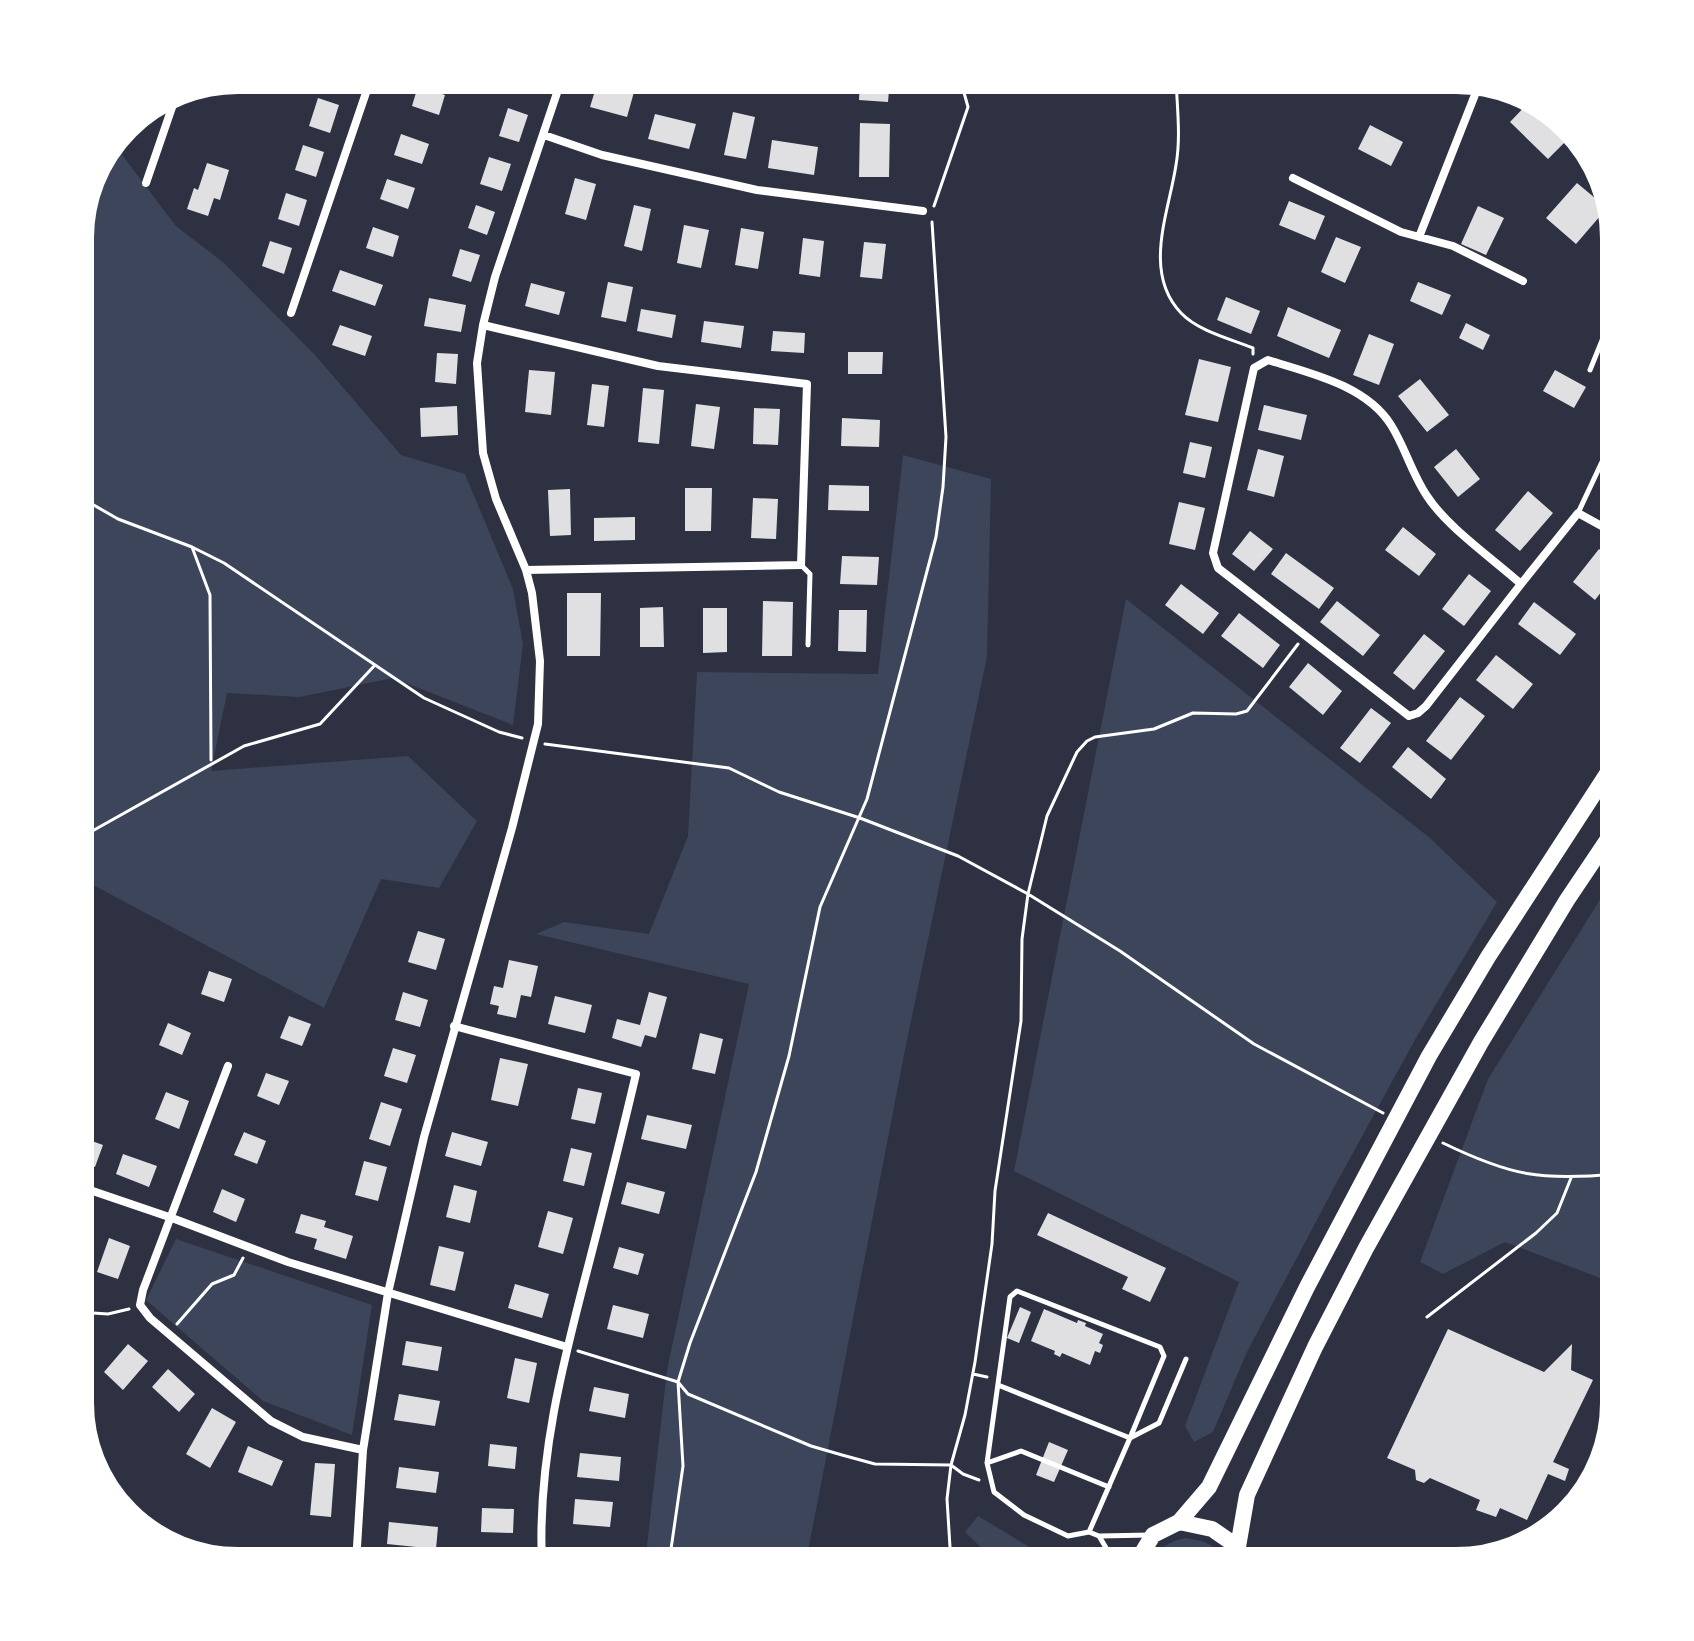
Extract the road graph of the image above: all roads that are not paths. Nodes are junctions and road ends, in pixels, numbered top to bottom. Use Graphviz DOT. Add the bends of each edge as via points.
graph roads {
  1 [pos="366,92"];
  2 [pos="558,92"];
  3 [pos="1475,93"];
  4 [pos="172,108"];
  5 [pos="544,135"];
  6 [pos="1293,178"];
  7 [pos="146,183"];
  8 [pos="923,211"];
  9 [pos="1419,237"];
  10 [pos="1523,281"];
  11 [pos="291,313"];
  12 [pos="483,325"];
  13 [pos="1602,340"];
  14 [pos="1590,370"];
  15 [pos="1602,462"];
  16 [pos="1578,513"];
  17 [pos="1602,526"];
  18 [pos="801,565"];
  19 [pos="526,570"];
  20 [pos="1521,584"];
  21 [pos="808,645"];
  22 [pos="1602,781"];
  23 [pos="1602,848"];
  24 [pos="454,1026"];
  25 [pos="228,1066"];
  26 [pos="92,1191"];
  27 [pos="172,1218"];
  28 [pos="388,1293"];
  29 [pos="567,1347"];
  30 [pos="1186,1359"];
  31 [pos="998,1382"];
  32 [pos="1130,1438"];
  33 [pos="363,1450"];
  34 [pos="987,1463"];
  35 [pos="1109,1487"];
  36 [pos="1179,1522"];
  37 [pos="1089,1532"];
  38 [pos="1153,1535"];
  39 [pos="1099,1536"];
  40 [pos="357,1549"];
  41 [pos="541,1549"];
  42 [pos="1107,1549"];
  43 [pos="1144,1549"];
  44 [pos="1234,1549"];
  45 [pos="1241,1549"];
  1 -- 11 [label="street"];
  2 -- 5 [label="street"];
  3 -- 9 [label="street"];
  4 -- 7 [label="street"];
  5 -- 8 [label="street" via="602,155 757,190"];
  5 -- 12 [label="street"];
  6 -- 9 [label="street"];
  9 -- 10 [label="street" via="1453,246"];
  12 -- 18 [label="street" via="658,366 807,384"];
  12 -- 19 [label="street" via="477,363 483,453"];
  13 -- 14 [label="lane"];
  15 -- 16 [label="lane"];
  16 -- 17 [label="street"];
  16 -- 20 [label="street"];
  18 -- 19 [label="street"];
  18 -- 21 [label="lane" via="810,574"];
  19 -- 24 [label="street" via="540,661 539,713 512,828"];
  20 -- 20 [label="street" via="1439,511 1389,422 1363,399 1330,380 1268,360 1254,368 1213,553 1218,568 1409,716 1426,706"];
  22 -- 36 [label="main road" via="1429,1056 1209,1487"];
  23 -- 45 [label="main road" via="1481,1042 1366,1248 1247,1495"];
  24 -- 28 [label="street"];
  24 -- 29 [label="street" via="636,1074"];
  25 -- 27 [label="street"];
  26 -- 27 [label="street"];
  27 -- 28 [label="street"];
  27 -- 33 [label="street" via="143,1290 140,1305 150,1318 271,1421 303,1437"];
  28 -- 29 [label="street"];
  28 -- 33 [label="street"];
  29 -- 41 [label="street" via="545,1459"];
  30 -- 32 [label="lane" via="1159,1423"];
  31 -- 32 [label="lane"];
  31 -- 32 [label="lane" via="1010,1297 1017,1291 1160,1347 1164,1356"];
  31 -- 34 [label="lane"];
  32 -- 35 [label="lane"];
  33 -- 40 [label="street"];
  34 -- 35 [label="lane" via="1021,1451"];
  34 -- 37 [label="lane" via="994,1492 1024,1515 1068,1536"];
  35 -- 37 [label="lane"];
  36 -- 38 [label="main road"];
  36 -- 44 [label="main road" via="1212,1529"];
  37 -- 39 [label="lane"];
  38 -- 39 [label="lane"];
  38 -- 43 [label="main road"];
  39 -- 42 [label="lane"];
}
